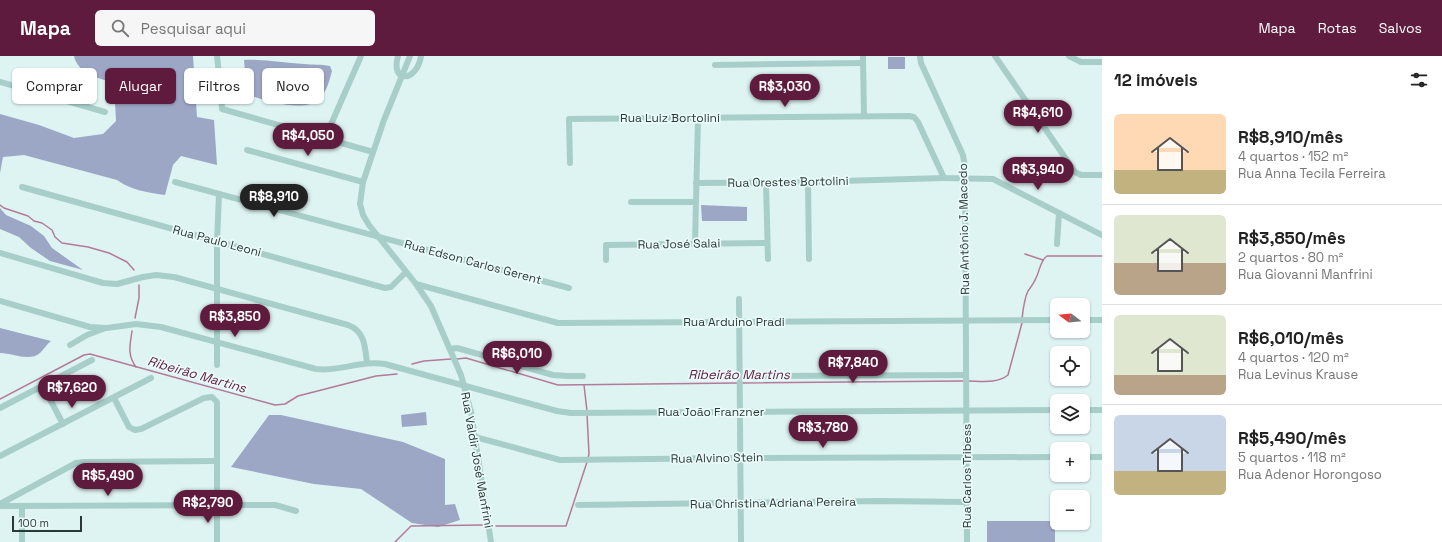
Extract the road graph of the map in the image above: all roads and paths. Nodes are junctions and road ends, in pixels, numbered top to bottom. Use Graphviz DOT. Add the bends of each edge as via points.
graph roads {
  1 [pos="217,56"];
  2 [pos="361,56"];
  3 [pos="398,56"];
  4 [pos="410,56"];
  5 [pos="421,56"];
  6 [pos="863,56"];
  7 [pos="920,56"];
  8 [pos="995,56"];
  9 [pos="1069,56"];
  10 [pos="1102,62"];
  11 [pos="863,63"];
  12 [pos="715,65"];
  13 [pos="401,76"];
  14 [pos="0,82"];
  15 [pos="105,112"];
  16 [pos="864,116"];
  17 [pos="698,118"];
  18 [pos="325,138"];
  19 [pos="247,150"];
  20 [pos="373,152"];
  21 [pos="570,163"];
  22 [pos="1102,175"];
  23 [pos="944,178"];
  24 [pos="965,178"];
  25 [pos="175,182"];
  26 [pos="364,182"];
  27 [pos="808,182"];
  28 [pos="696,183"];
  29 [pos="766,183"];
  30 [pos="22,187"];
  31 [pos="219,194"];
  32 [pos="631,202"];
  33 [pos="695,202"];
  34 [pos="1059,213"];
  35 [pos="1102,235"];
  36 [pos="378,237"];
  37 [pos="217,242"];
  38 [pos="696,243"];
  39 [pos="767,243"];
  40 [pos="1057,244"];
  41 [pos="0,253"];
  42 [pos="809,259"];
  43 [pos="606,260"];
  44 [pos="768,260"];
  45 [pos="406,272"];
  46 [pos="416,284"];
  47 [pos="217,288"];
  48 [pos="569,288"];
  49 [pos="739,299"];
  50 [pos="0,301"];
  51 [pos="1050,320"];
  52 [pos="1090,320"];
  53 [pos="1102,320"];
  54 [pos="966,321"];
  55 [pos="739,322"];
  56 [pos="107,328"];
  57 [pos="217,342"];
  58 [pos="70,345"];
  59 [pos="450,349"];
  60 [pos="92,360"];
  61 [pos="367,363"];
  62 [pos="217,365"];
  63 [pos="583,376"];
  64 [pos="739,377"];
  65 [pos="151,378"];
  66 [pos="966,379"];
  67 [pos="43,386"];
  68 [pos="464,386"];
  69 [pos="114,398"];
  70 [pos="0,408"];
  71 [pos="1050,410"];
  72 [pos="1090,410"];
  73 [pos="1102,410"];
  74 [pos="966,411"];
  75 [pos="740,412"];
  76 [pos="63,424"];
  77 [pos="475,437"];
  78 [pos="0,456"];
  79 [pos="1050,457"];
  80 [pos="1090,457"];
  81 [pos="1102,457"];
  82 [pos="740,458"];
  83 [pos="967,458"];
  84 [pos="217,461"];
  85 [pos="967,502"];
  86 [pos="741,503"];
  87 [pos="0,505"];
  88 [pos="578,505"];
  89 [pos="22,506"];
  90 [pos="217,506"];
  91 [pos="296,511"];
  92 [pos="22,542"];
  93 [pos="217,542"];
  94 [pos="491,542"];
  95 [pos="741,542"];
  96 [pos="967,542"];
  1 -- 18 [label="street" via="222,109"];
  2 -- 18 [label="street"];
  3 -- 13 [label="street" via="396,66"];
  4 -- 13 [label="street, Rua Valdir José Manfrini"];
  5 -- 13 [label="street" via="415,71 405,77"];
  6 -- 11 [label="street"];
  7 -- 24 [label="street, Rua Antônio J. Macedo" via="963,155"];
  8 -- 22 [label="street" via="1075,172 1081,175"];
  9 -- 10 [label="street" via="1080,62"];
  11 -- 12 [label="street" via="763,61"];
  11 -- 16 [label="street"];
  13 -- 20 [label="street, Rua Valdir José Manfrini"];
  14 -- 15 [label="street"];
  16 -- 17 [label="street, Rua Luiz Bortolini"];
  16 -- 23 [label="street, Rua Luiz Bortolini" via="914,117"];
  17 -- 21 [label="street, Rua Luiz Bortolini" via="569,119"];
  17 -- 28 [label="street"];
  18 -- 20 [label="street"];
  19 -- 26 [label="street"];
  20 -- 26 [label="street, Rua Valdir José Manfrini"];
  23 -- 24 [label="street"];
  23 -- 27 [label="street, Rua Orestes Bortolini"];
  24 -- 34 [label="street" via="993,179"];
  24 -- 54 [label="street, Rua Antônio J. Macedo"];
  25 -- 31 [label="street, Rua Edson Carlos Gerent"];
  26 -- 36 [label="street, Rua Valdir José Manfrini" via="360,204 362,215"];
  27 -- 29 [label="street, Rua Orestes Bortolini"];
  27 -- 42 [label="street"];
  28 -- 29 [label="street, Rua Orestes Bortolini"];
  28 -- 33 [label="street"];
  29 -- 39 [label="street"];
  30 -- 37 [label="street, Rua Paulo Leoni"];
  31 -- 36 [label="street, Rua Edson Carlos Gerent"];
  31 -- 37 [label="street"];
  32 -- 33 [label="street"];
  33 -- 38 [label="street"];
  34 -- 35 [label="street"];
  34 -- 40 [label="street"];
  36 -- 45 [label="street, Rua Valdir José Manfrini"];
  36 -- 48 [label="street, Rua Edson Carlos Gerent"];
  37 -- 45 [label="street, Rua Paulo Leoni" via="385,288 391,287"];
  37 -- 47 [label="street"];
  38 -- 39 [label="street, Rua José Salai"];
  38 -- 43 [label="street, Rua José Salai" via="606,245"];
  39 -- 44 [label="street"];
  41 -- 47 [label="street" via="102,282 117,284 143,277 165,275"];
  45 -- 46 [label="street, Rua Valdir José Manfrini"];
  46 -- 55 [label="street, Rua Arduino Pradi" via="558,323"];
  46 -- 59 [label="street, Rua Valdir José Manfrini" via="431,306"];
  47 -- 57 [label="street"];
  47 -- 61 [label="street" via="353,327 363,337"];
  49 -- 55 [label="street"];
  50 -- 56 [label="street" via="90,327"];
  51 -- 54 [label="street, Rua Arduino Pradi"];
  52 -- 53 [label="street"];
  54 -- 55 [label="street, Rua Arduino Pradi"];
  54 -- 66 [label="street, Rua Antônio J. Macedo"];
  55 -- 64 [label="street"];
  56 -- 57 [label="street, Rua João Franzner" via="136,324 152,326"];
  56 -- 58 [label="street"];
  57 -- 61 [label="street, Rua João Franzner" via="316,369 336,369"];
  57 -- 62 [label="street"];
  59 -- 63 [label="street" via="457,348 554,375"];
  59 -- 68 [label="street, Rua Valdir José Manfrini"];
  60 -- 67 [label="street"];
  61 -- 68 [label="street, Rua João Franzner" via="396,366"];
  64 -- 66 [label="street"];
  64 -- 75 [label="street"];
  65 -- 69 [label="street"];
  66 -- 74 [label="street, Rua Antônio J. Macedo"];
  67 -- 70 [label="street"];
  67 -- 76 [label="street"];
  68 -- 75 [label="street, Rua João Franzner" via="557,411"];
  68 -- 77 [label="street, Rua Valdir José Manfrini"];
  69 -- 76 [label="street"];
  69 -- 84 [label="street" via="130,427 135,430 204,398 212,397 217,402"];
  71 -- 74 [label="street, Rua João Franzner"];
  72 -- 73 [label="street"];
  74 -- 75 [label="street, Rua João Franzner"];
  74 -- 83 [label="street, Rua Carlos Tribess"];
  75 -- 82 [label="street"];
  76 -- 78 [label="street"];
  77 -- 82 [label="street, Rua Alvino Stein" via="555,460"];
  77 -- 94 [label="street, Rua Valdir José Manfrini"];
  79 -- 83 [label="street, Rua Alvino Stein"];
  80 -- 81 [label="street"];
  82 -- 83 [label="street, Rua Alvino Stein"];
  82 -- 86 [label="street"];
  83 -- 85 [label="street, Rua Carlos Tribess"];
  84 -- 87 [label="street" via="76,463"];
  84 -- 90 [label="street"];
  85 -- 86 [label="street, Rua Christina Adriana Pereira"];
  85 -- 96 [label="street, Rua Carlos Tribess"];
  86 -- 88 [label="street, Rua Christina Adriana Pereira"];
  86 -- 95 [label="street"];
  87 -- 89 [label="street"];
  89 -- 90 [label="street"];
  89 -- 92 [label="street"];
  90 -- 91 [label="street" via="275,505"];
  90 -- 93 [label="street"];
}
